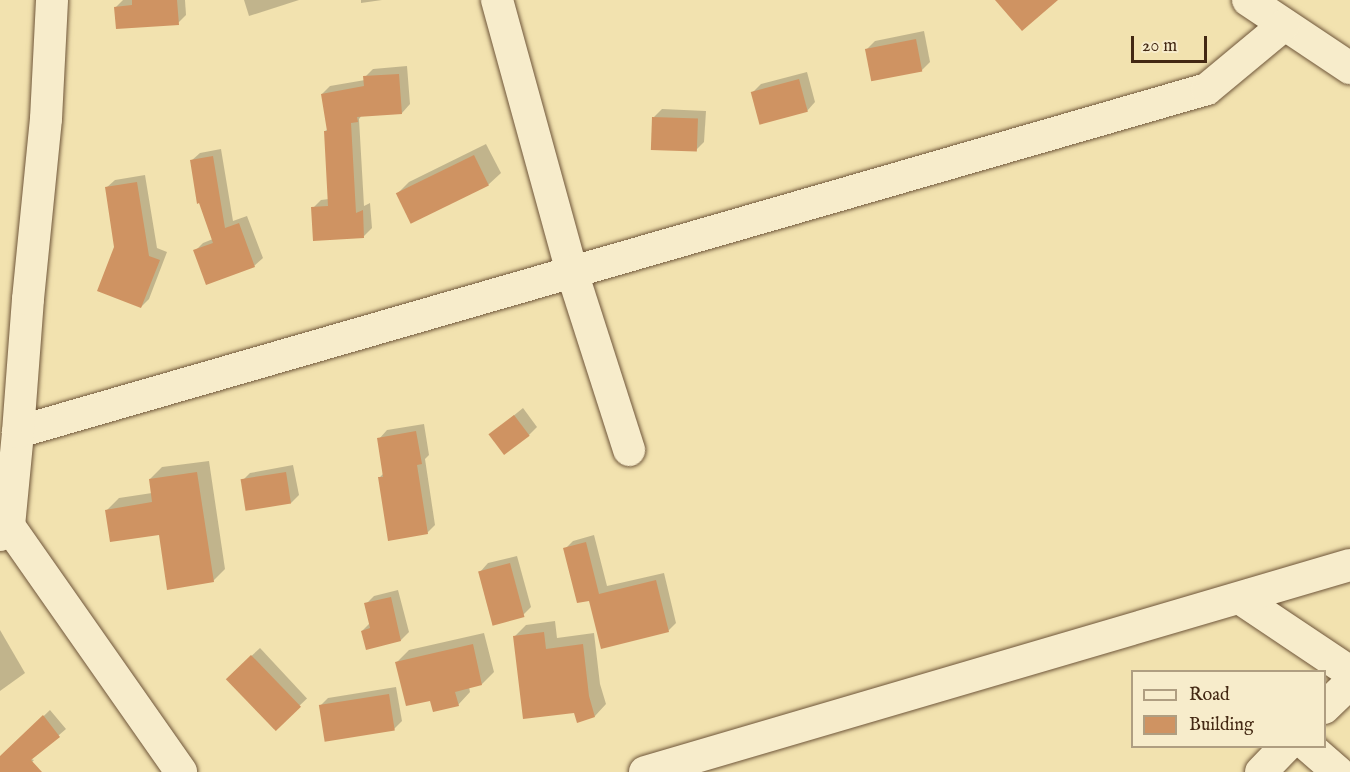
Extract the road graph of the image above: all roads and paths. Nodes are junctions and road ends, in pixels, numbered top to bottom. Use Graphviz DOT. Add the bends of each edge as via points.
graph roads {
  1 [pos="52,0"];
  2 [pos="497,0"];
  3 [pos="1248,0"];
  4 [pos="1284,25"];
  5 [pos="1350,68"];
  6 [pos="572,272"];
  7 [pos="18,432"];
  8 [pos="629,450"];
  9 [pos="4,530"];
  10 [pos="1350,565"];
  11 [pos="1241,598"];
  12 [pos="1350,672"];
  13 [pos="1350,683"];
  14 [pos="1326,706"];
  15 [pos="1285,748"];
  16 [pos="1309,748"];
  17 [pos="181,772"];
  18 [pos="645,772"];
  19 [pos="1261,772"];
  20 [pos="1338,772"];
  1 -- 7 [label="street" via="46,118"];
  2 -- 6 [label="street"];
  3 -- 4 [label="street"];
  4 -- 5 [label="street"];
  4 -- 6 [label="street" via="1207,89"];
  6 -- 7 [label="street"];
  6 -- 8 [label="street"];
  7 -- 9 [label="street"];
  9 -- 17 [label="street"];
  10 -- 11 [label="street"];
  11 -- 12 [label="street"];
  11 -- 18 [label="street"];
  13 -- 14 [label="street"];
  15 -- 19 [label="street"];
  16 -- 20 [label="street"];
}
